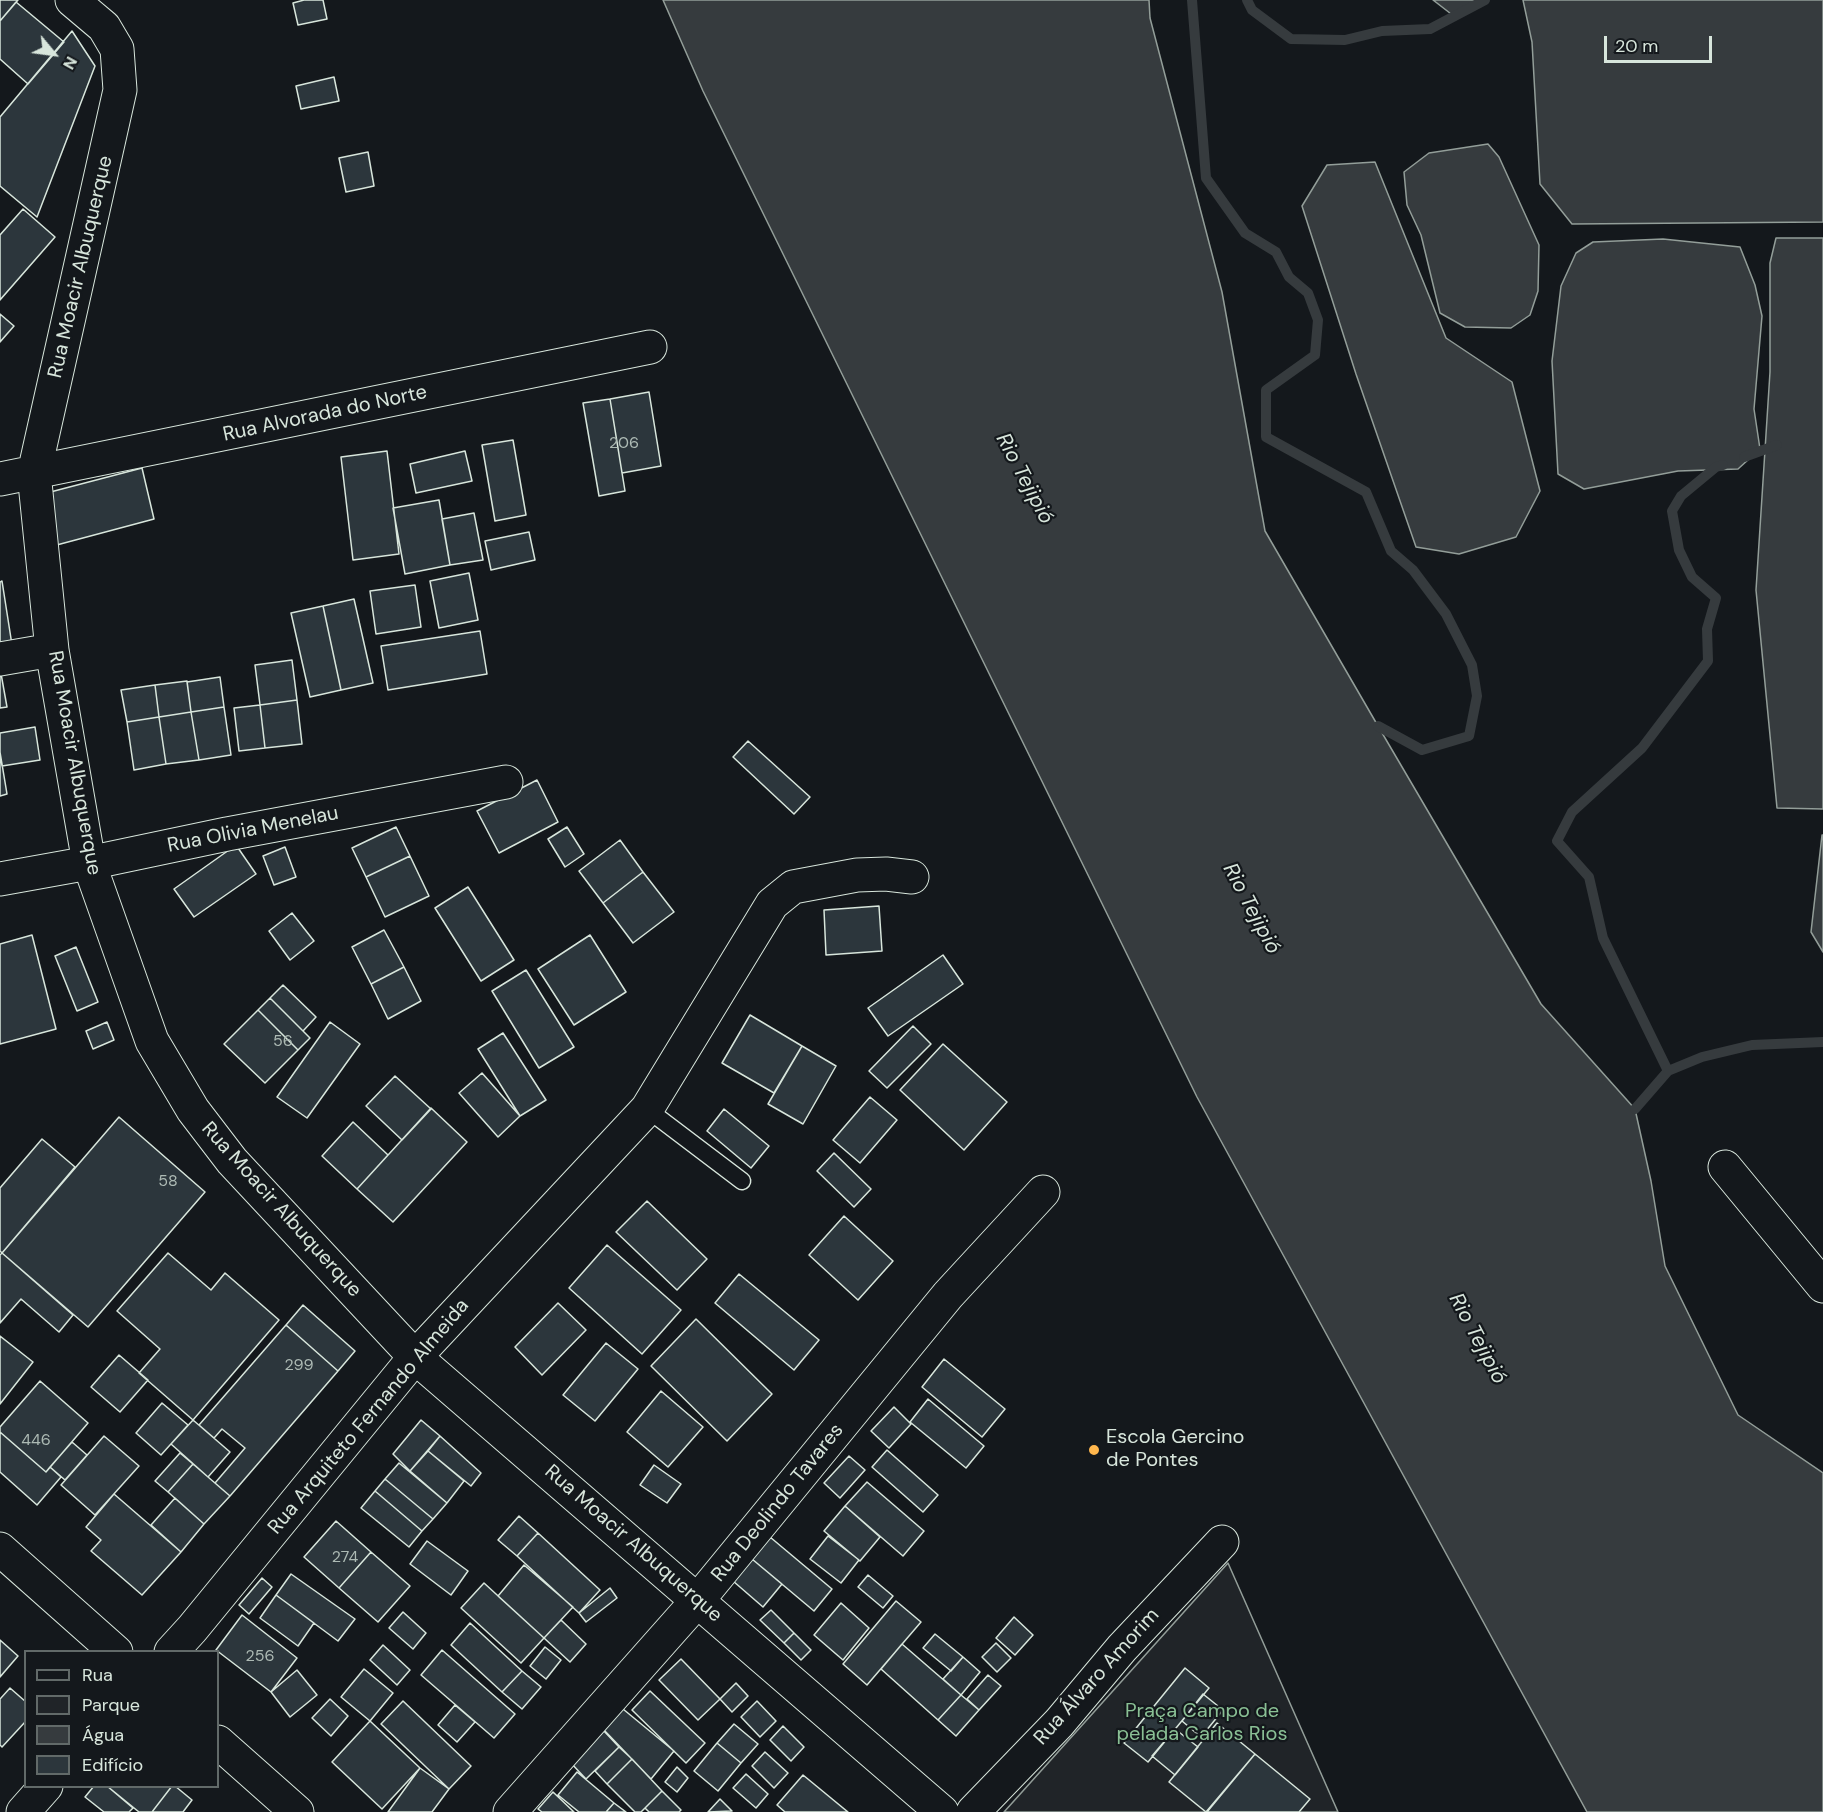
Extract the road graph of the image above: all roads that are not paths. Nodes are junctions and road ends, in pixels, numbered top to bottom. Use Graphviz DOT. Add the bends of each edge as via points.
graph roads {
  1 [pos="72,0"];
  2 [pos="650,347"];
  3 [pos="12,474"];
  4 [pos="52,650"];
  5 [pos="0,659"];
  6 [pos="506,782"];
  7 [pos="89,863"];
  8 [pos="912,877"];
  9 [pos="0,879"];
  10 [pos="647,1109"];
  11 [pos="1725,1167"];
  12 [pos="742,1181"];
  13 [pos="1043,1192"];
  14 [pos="1820,1275"];
  15 [pos="415,1357"];
  16 [pos="1222,1542"];
  17 [pos="0,1549"];
  18 [pos="698,1600"];
  19 [pos="114,1650"];
  20 [pos="173,1650"];
  21 [pos="219,1743"];
  22 [pos="44,1788"];
  23 [pos="23,1812"];
  24 [pos="297,1812"];
  25 [pos="510,1812"];
  26 [pos="942,1812"];
  27 [pos="973,1812"];
  1 -- 3 [label="street, Rua Moacir Albuquerque" via="104,27 117,49 120,90"];
  2 -- 3 [label="street, Rua Alvorada do Norte"];
  3 -- 4 [label="street, Rua Moacir Albuquerque"];
  4 -- 5 [label="street"];
  4 -- 7 [label="street, Rua Moacir Albuquerque"];
  6 -- 7 [label="street, Rua Olivia Menelau"];
  7 -- 9 [label="street, Rua Olivia Menelau"];
  7 -- 15 [label="street, Rua Moacir Albuquerque" via="152,1041 193,1110 232,1161"];
  8 -- 10 [label="street, Rua Arquiteto Fernando Almeida" via="857,875 793,887 772,904"];
  10 -- 12 [label="lane"];
  10 -- 15 [label="street, Rua Arquiteto Fernando Almeida"];
  11 -- 14 [label="street"];
  13 -- 18 [label="street, Rua Deolindo Tavares" via="948,1295"];
  15 -- 18 [label="street, Rua Moacir Albuquerque"];
  15 -- 20 [label="street, Rua Arquiteto Fernando Almeida"];
  16 -- 27 [label="street, Rua Álvaro Amorim"];
  17 -- 19 [label="street"];
  18 -- 25 [label="street, Rua Deolindo Tavares"];
  18 -- 26 [label="street, Rua Moacir Albuquerque"];
  21 -- 24 [label="street"];
  22 -- 23 [label="street"];
}
